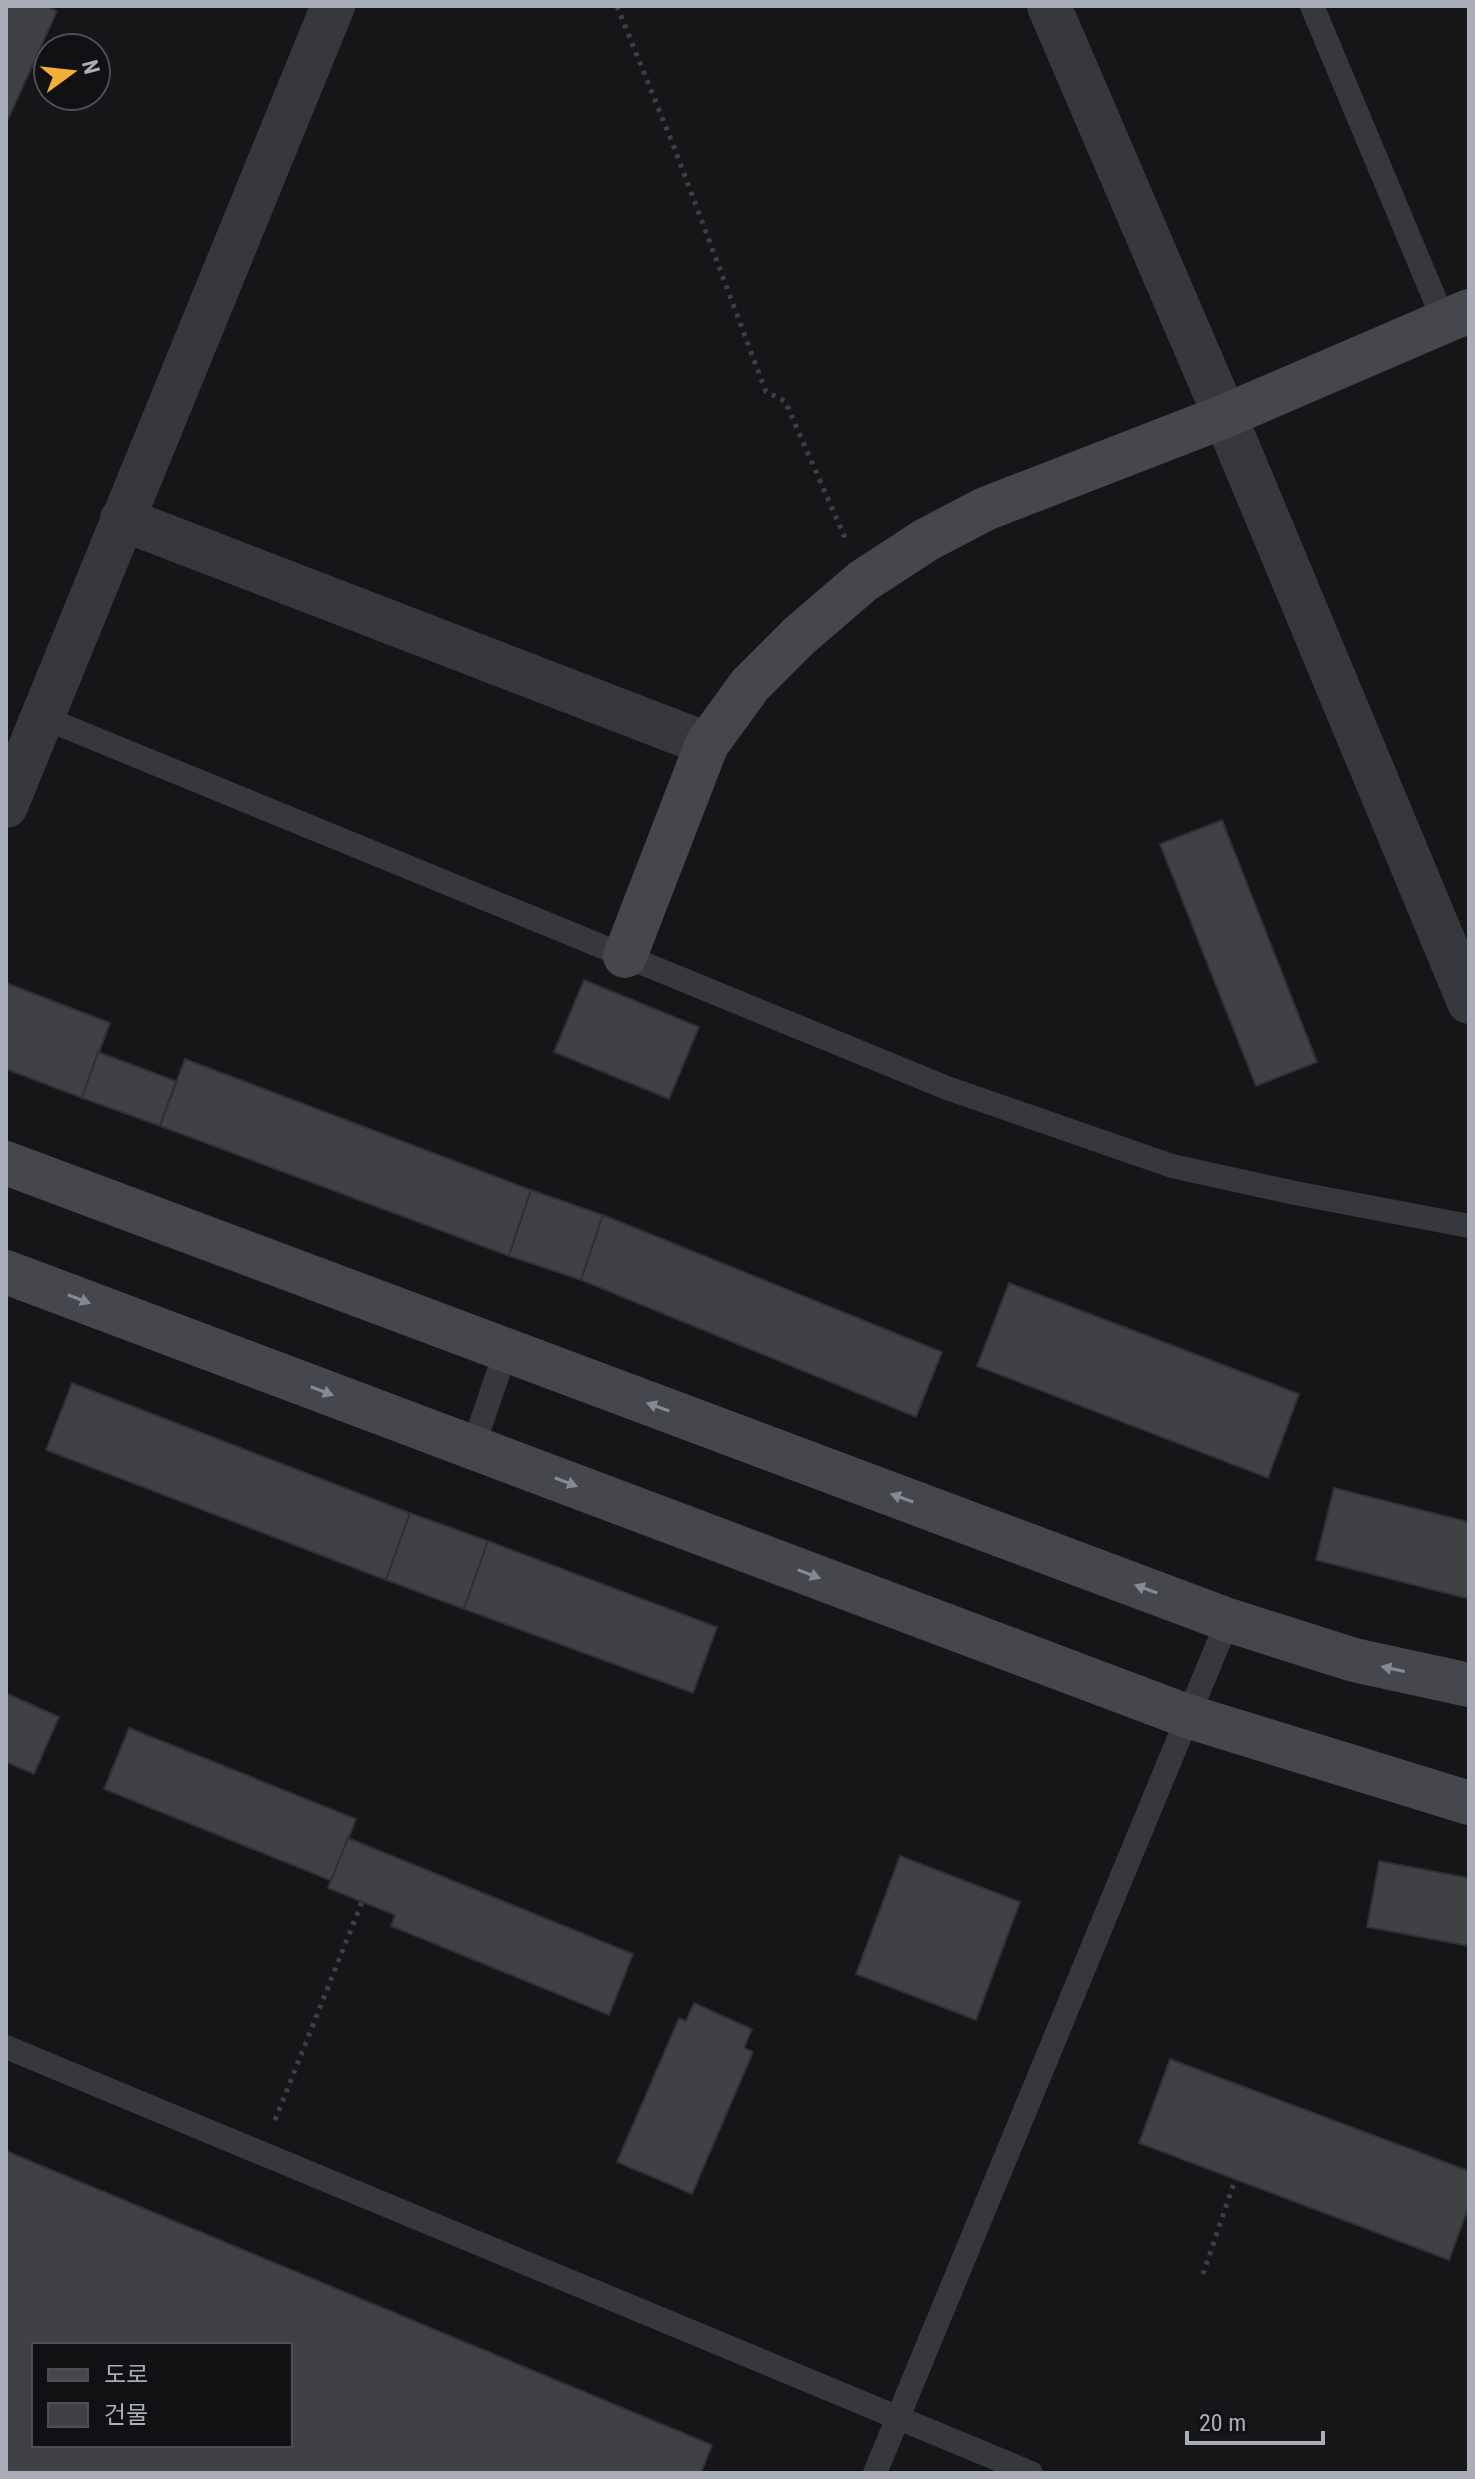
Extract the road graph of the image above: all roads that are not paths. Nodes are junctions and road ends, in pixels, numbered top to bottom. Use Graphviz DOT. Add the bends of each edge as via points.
graph roads {
  1 [pos="333,6"];
  2 [pos="1049,6"];
  3 [pos="1312,6"];
  4 [pos="1457,316"];
  5 [pos="1225,416"];
  6 [pos="122,519"];
  7 [pos="42,717"];
  8 [pos="707,744"];
  9 [pos="6,806"];
  10 [pos="1454,922"];
  11 [pos="625,956"];
  12 [pos="1469,1002"];
  13 [pos="6,1163"];
  14 [pos="1469,1226"];
  15 [pos="6,1272"];
  16 [pos="506,1350"];
  17 [pos="473,1447"];
  18 [pos="1228,1620"];
  19 [pos="1469,1685"];
  20 [pos="1187,1716"];
  21 [pos="1469,1803"];
  22 [pos="6,2047"];
  23 [pos="897,2419"];
  24 [pos="875,2473"];
  25 [pos="1031,2473"];
  1 -- 6 [label="street"];
  2 -- 5 [label="street"];
  3 -- 4 [label="lane"];
  4 -- 5 [label="main road"];
  5 -- 8 [label="main road" via="985,509 926,540 863,581 799,636 750,685"];
  5 -- 10 [label="street"];
  6 -- 7 [label="street"];
  6 -- 8 [label="street"];
  7 -- 9 [label="street"];
  7 -- 11 [label="lane"];
  8 -- 11 [label="main road"];
  10 -- 12 [label="street"];
  11 -- 14 [label="lane" via="947,1088 1172,1166"];
  13 -- 16 [label="main road"];
  15 -- 17 [label="main road, one-way"];
  16 -- 17 [label="lane"];
  18 -- 16 [label="main road, one-way"];
  17 -- 20 [label="main road, one-way"];
  19 -- 18 [label="main road, one-way" via="1354,1660"];
  18 -- 20 [label="lane"];
  20 -- 21 [label="main road"];
  20 -- 23 [label="lane"];
  22 -- 23 [label="lane"];
  23 -- 24 [label="lane"];
  23 -- 25 [label="lane"];
}
